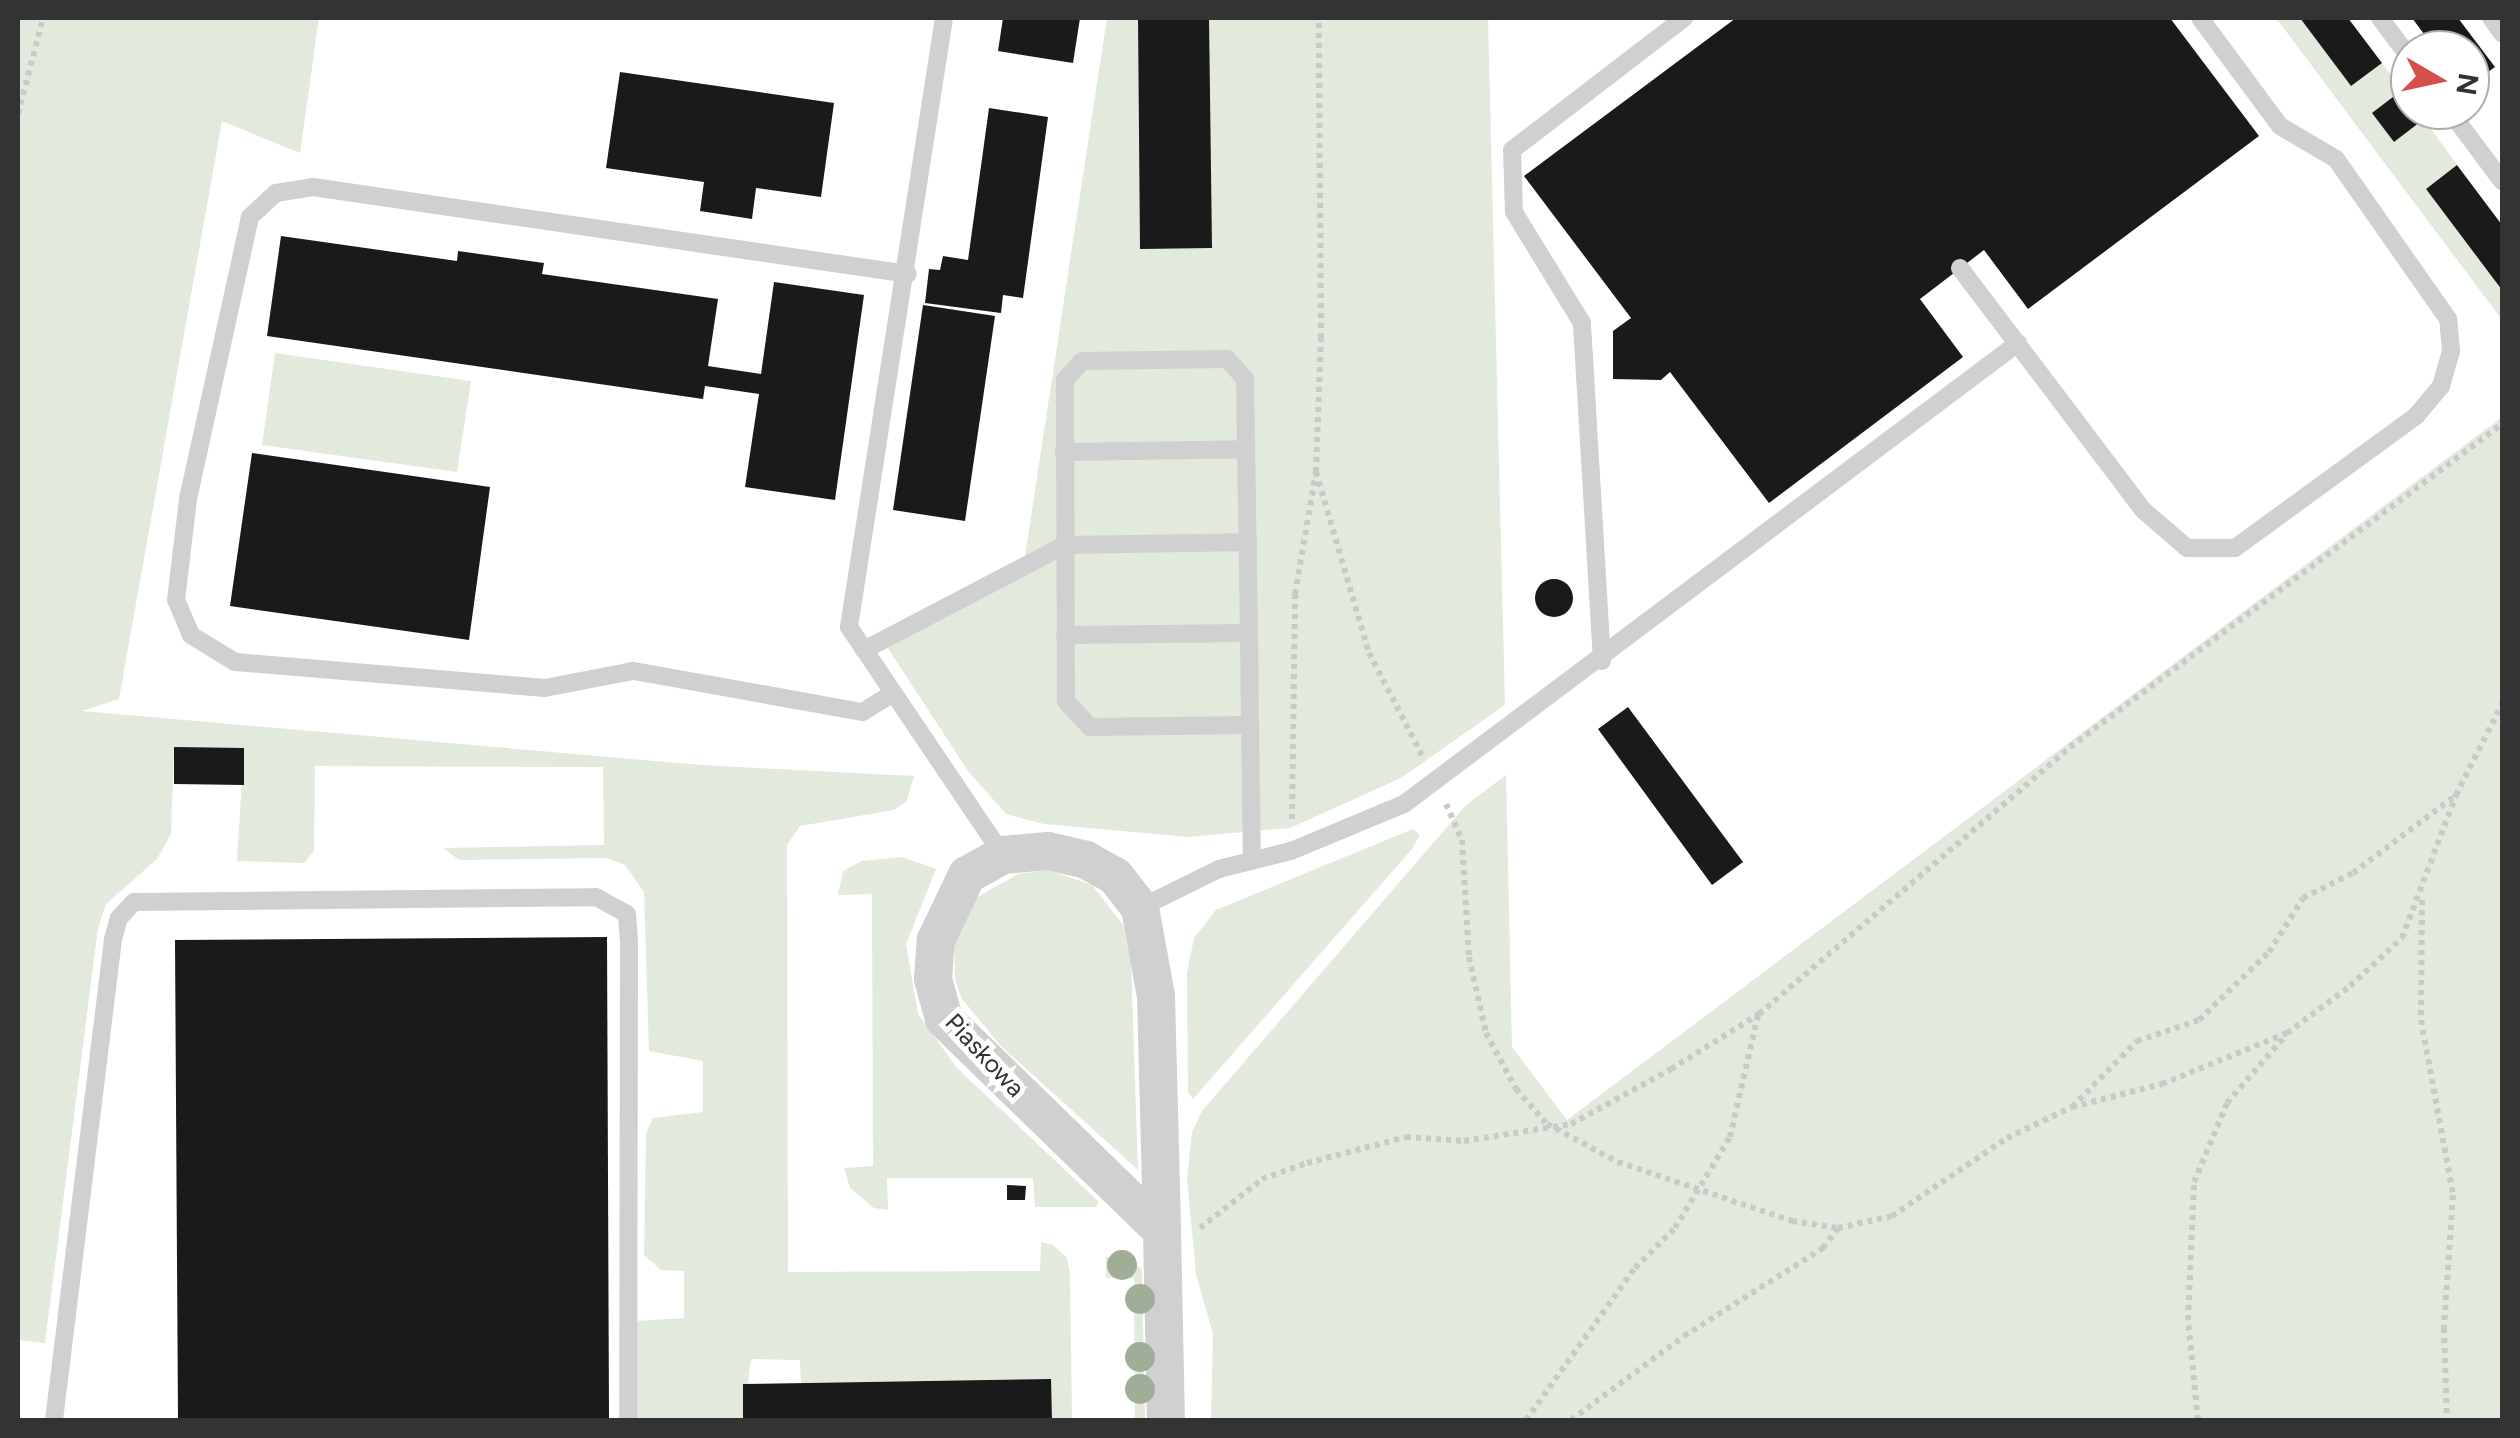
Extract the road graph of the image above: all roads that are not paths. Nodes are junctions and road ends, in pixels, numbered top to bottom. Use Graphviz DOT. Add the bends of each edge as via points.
graph roads {
  1 [pos="944,18"];
  2 [pos="1684,18"];
  3 [pos="2200,18"];
  4 [pos="2491,18"];
  5 [pos="2502,34"];
  6 [pos="2464,130"];
  7 [pos="2502,181"];
  8 [pos="1960,268"];
  9 [pos="908,274"];
  10 [pos="2018,344"];
  11 [pos="1246,449"];
  12 [pos="1064,452"];
  13 [pos="1248,542"];
  14 [pos="1065,545"];
  15 [pos="1248,632"];
  16 [pos="1066,635"];
  17 [pos="864,650"];
  18 [pos="1602,661"];
  19 [pos="894,693"];
  20 [pos="1250,724"];
  21 [pos="1003,856"];
  22 [pos="1252,861"];
  23 [pos="1140,908"];
  24 [pos="1162,1231"];
  25 [pos="54,1420"];
  26 [pos="628,1420"];
  27 [pos="1166,1420"];
  1 -- 9 [label="lane"];
  2 -- 18 [label="lane" via="1512,150 1514,212 1582,324"];
  3 -- 10 [label="lane" via="2280,126 2336,160 2425,279 2448,319 2451,350 2441,386 2416,416 2262,530 2214,552 2187,548 2164,532"];
  4 -- 5 [label="lane"];
  6 -- 7 [label="lane"];
  8 -- 10 [label="lane"];
  9 -- 17 [label="lane" via="849,627"];
  9 -- 19 [label="lane" via="312,187 276,193 250,217 188,498 176,590 191,636 235,662 545,688 633,671 862,712"];
  10 -- 18 [label="lane"];
  11 -- 12 [label="lane"];
  11 -- 12 [label="lane" via="1246,378 1227,358 1082,361 1064,380"];
  11 -- 13 [label="lane"];
  12 -- 14 [label="lane"];
  13 -- 14 [label="lane"];
  13 -- 15 [label="lane"];
  14 -- 16 [label="lane"];
  14 -- 17 [label="lane"];
  15 -- 16 [label="lane"];
  15 -- 20 [label="lane"];
  16 -- 20 [label="lane" via="1066,701 1090,726"];
  17 -- 19 [label="lane"];
  18 -- 22 [label="lane" via="1404,804"];
  19 -- 21 [label="lane"];
  20 -- 22 [label="lane"];
  21 -- 23 [label="street, Piaskowa" via="1048,851 1086,860 1114,876"];
  21 -- 24 [label="street, Piaskowa" via="967,874 936,940 934,979 944,1019"];
  22 -- 23 [label="lane" via="1218,869"];
  23 -- 24 [label="street" via="1156,996"];
  24 -- 27 [label="street"];
  25 -- 26 [label="lane" via="112,940 134,902 596,897 627,914 629,943"];
}
